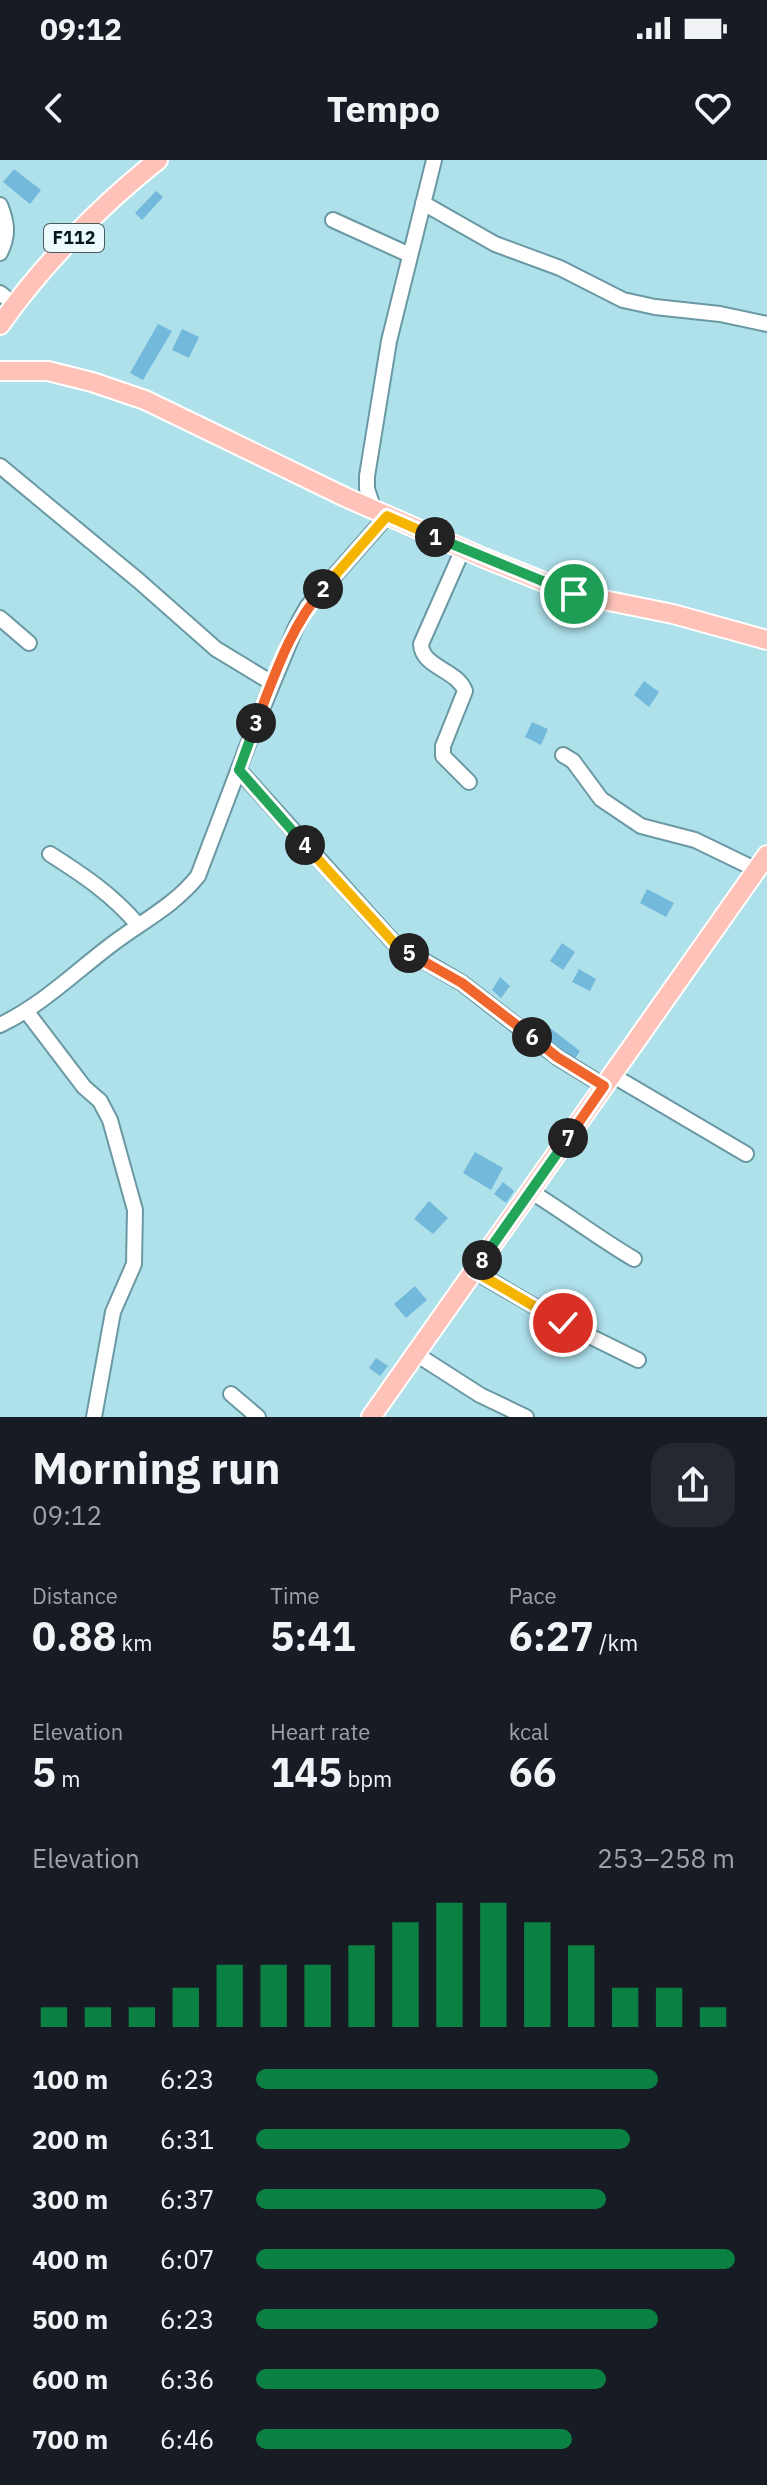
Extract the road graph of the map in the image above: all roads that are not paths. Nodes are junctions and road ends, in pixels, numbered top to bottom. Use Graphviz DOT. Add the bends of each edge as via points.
graph roads {
  1 [pos="158,160"];
  2 [pos="434,160"];
  3 [pos="423,203"];
  4 [pos="0,205"];
  5 [pos="333,220"];
  6 [pos="0,253"];
  7 [pos="410,255"];
  8 [pos="7,299"];
  9 [pos="767,324"];
  10 [pos="0,325"];
  11 [pos="0,371"];
  12 [pos="0,466"];
  13 [pos="381,513"];
  14 [pos="463,549"];
  15 [pos="0,618"];
  16 [pos="767,640"];
  17 [pos="29,643"];
  18 [pos="272,683"];
  19 [pos="563,755"];
  20 [pos="239,770"];
  21 [pos="469,782"];
  22 [pos="50,854"];
  23 [pos="762,862"];
  24 [pos="138,925"];
  25 [pos="27,1012"];
  26 [pos="0,1025"];
  27 [pos="608,1080"];
  28 [pos="746,1154"];
  29 [pos="530,1191"];
  30 [pos="634,1259"];
  31 [pos="474,1271"];
  32 [pos="416,1354"];
  33 [pos="638,1360"];
  34 [pos="231,1394"];
  35 [pos="94,1417"];
  36 [pos="258,1417"];
  37 [pos="371,1417"];
  38 [pos="526,1417"];
  1 -- 8 [label="main road, F112"];
  2 -- 3 [label="street"];
  3 -- 7 [label="street"];
  3 -- 9 [label="street" via="495,244 560,268 623,300"];
  4 -- 6 [label="street" via="7,226"];
  5 -- 7 [label="street"];
  7 -- 13 [label="street" via="389,341 367,476 367,489"];
  8 -- 10 [label="main road, F112"];
  11 -- 13 [label="main road" via="48,371 145,400"];
  12 -- 18 [label="street" via="216,649"];
  13 -- 14 [label="main road"];
  13 -- 18 [label="street" via="307,607"];
  14 -- 16 [label="main road" via="574,594"];
  14 -- 21 [label="street" via="421,644 426,659 457,679 465,691 443,756"];
  15 -- 17 [label="street"];
  18 -- 20 [label="street"];
  19 -- 23 [label="street" via="601,799 641,826"];
  20 -- 24 [label="street" via="198,876 183,894"];
  20 -- 27 [label="street" via="395,944 462,983 557,1057"];
  22 -- 24 [label="street" via="105,891"];
  23 -- 27 [label="main road"];
  24 -- 25 [label="street"];
  25 -- 26 [label="street"];
  25 -- 35 [label="street" via="100,1101 135,1210 134,1264 113,1312"];
  27 -- 28 [label="street"];
  27 -- 29 [label="main road"];
  29 -- 30 [label="street"];
  29 -- 31 [label="main road"];
  31 -- 32 [label="main road"];
  31 -- 33 [label="street"];
  32 -- 37 [label="main road"];
  32 -- 38 [label="street"];
  34 -- 36 [label="street"];
}
